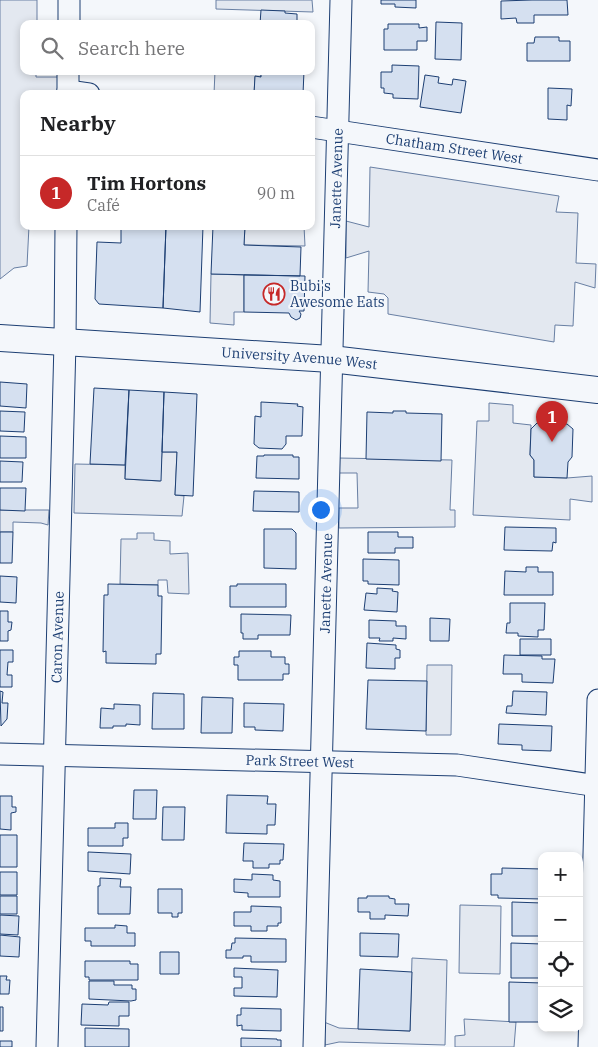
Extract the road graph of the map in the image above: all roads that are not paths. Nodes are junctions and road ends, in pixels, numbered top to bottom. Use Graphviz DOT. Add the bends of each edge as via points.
graph roads {
  1 [pos="69,0"];
  2 [pos="341,0"];
  3 [pos="69,20"];
  4 [pos="68,85"];
  5 [pos="80,90"];
  6 [pos="315,128"];
  7 [pos="338,131"];
  8 [pos="598,170"];
  9 [pos="66,230"];
  10 [pos="0,338"];
  11 [pos="65,342"];
  12 [pos="332,359"];
  13 [pos="598,390"];
  14 [pos="598,700"];
  15 [pos="0,754"];
  16 [pos="54,756"];
  17 [pos="322,762"];
  18 [pos="597,786"];
  19 [pos="47,1047"];
  20 [pos="314,1047"];
  21 [pos="589,1047"];
  1 -- 3 [label="street"];
  2 -- 7 [label="street, Janette Avenue"];
  4 -- 5 [label="street"];
  6 -- 7 [label="street, Chatham Street West"];
  7 -- 8 [label="street, Chatham Street West"];
  7 -- 12 [label="street, Janette Avenue"];
  9 -- 11 [label="street, Caron Avenue"];
  10 -- 11 [label="main road, University Avenue West"];
  11 -- 12 [label="main road, University Avenue West"];
  11 -- 16 [label="street, Caron Avenue"];
  12 -- 13 [label="main road, University Avenue West"];
  12 -- 17 [label="street, Janette Avenue"];
  14 -- 18 [label="street"];
  15 -- 16 [label="street, Park Street West"];
  16 -- 17 [label="street, Park Street West"];
  16 -- 19 [label="street, Caron Avenue"];
  17 -- 18 [label="street, Park Street West" via="457,765"];
  17 -- 20 [label="street, Janette Avenue"];
  18 -- 21 [label="street"];
}
